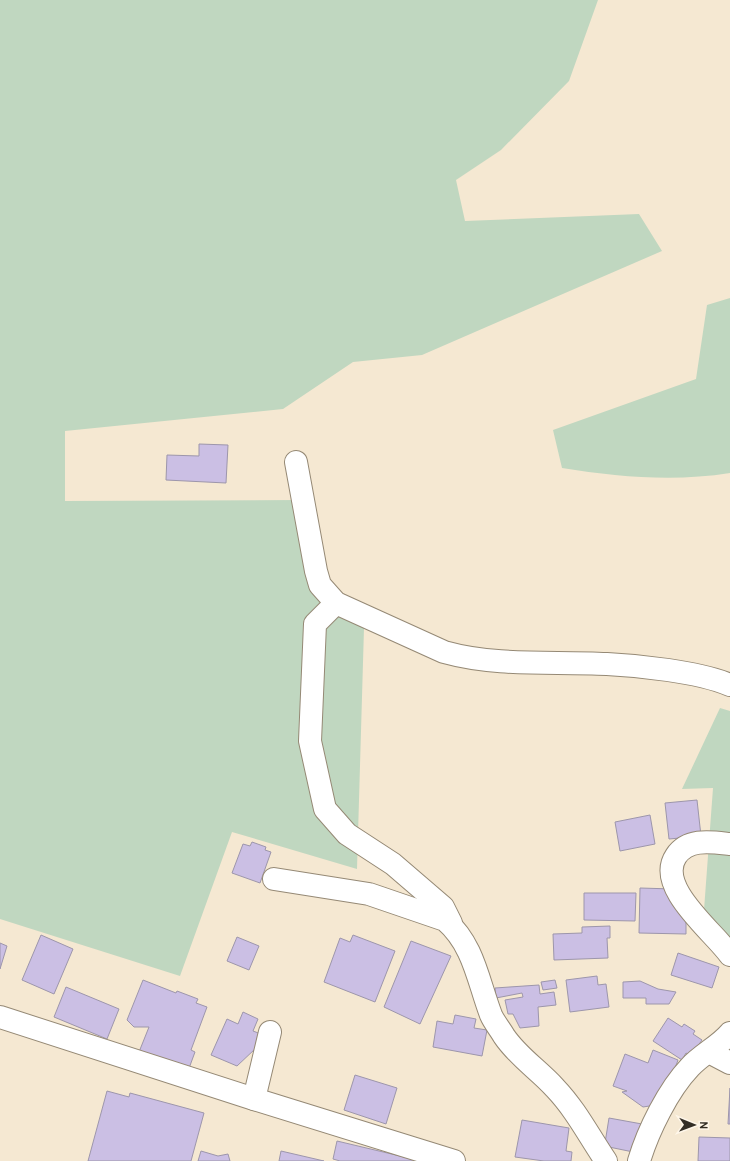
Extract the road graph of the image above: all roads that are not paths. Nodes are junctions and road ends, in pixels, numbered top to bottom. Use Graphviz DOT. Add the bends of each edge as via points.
graph roads {
  1 [pos="296,462"];
  2 [pos="336,603"];
  3 [pos="730,685"];
  4 [pos="730,844"];
  5 [pos="274,879"];
  6 [pos="454,927"];
  7 [pos="730,955"];
  8 [pos="0,1017"];
  9 [pos="270,1032"];
  10 [pos="730,1032"];
  11 [pos="708,1052"];
  12 [pos="730,1063"];
  13 [pos="254,1100"];
  14 [pos="454,1161"];
  15 [pos="606,1161"];
  16 [pos="638,1161"];
  1 -- 2 [label="street" via="316,571 320,585"];
  2 -- 3 [label="street" via="460,657 503,662 650,667 703,676"];
  2 -- 6 [label="street" via="315,624 310,741 325,809 347,834 393,864 443,907"];
  4 -- 7 [label="street" via="690,844 681,849 674,859 672,870 677,890 684,902"];
  5 -- 6 [label="street" via="368,894 445,920"];
  6 -- 15 [label="street" via="475,963 492,1016 505,1038 567,1102"];
  8 -- 13 [label="street"];
  9 -- 13 [label="street"];
  10 -- 11 [label="street"];
  11 -- 12 [label="street"];
  11 -- 16 [label="street" via="691,1066 670,1094"];
  13 -- 14 [label="street"];
}
